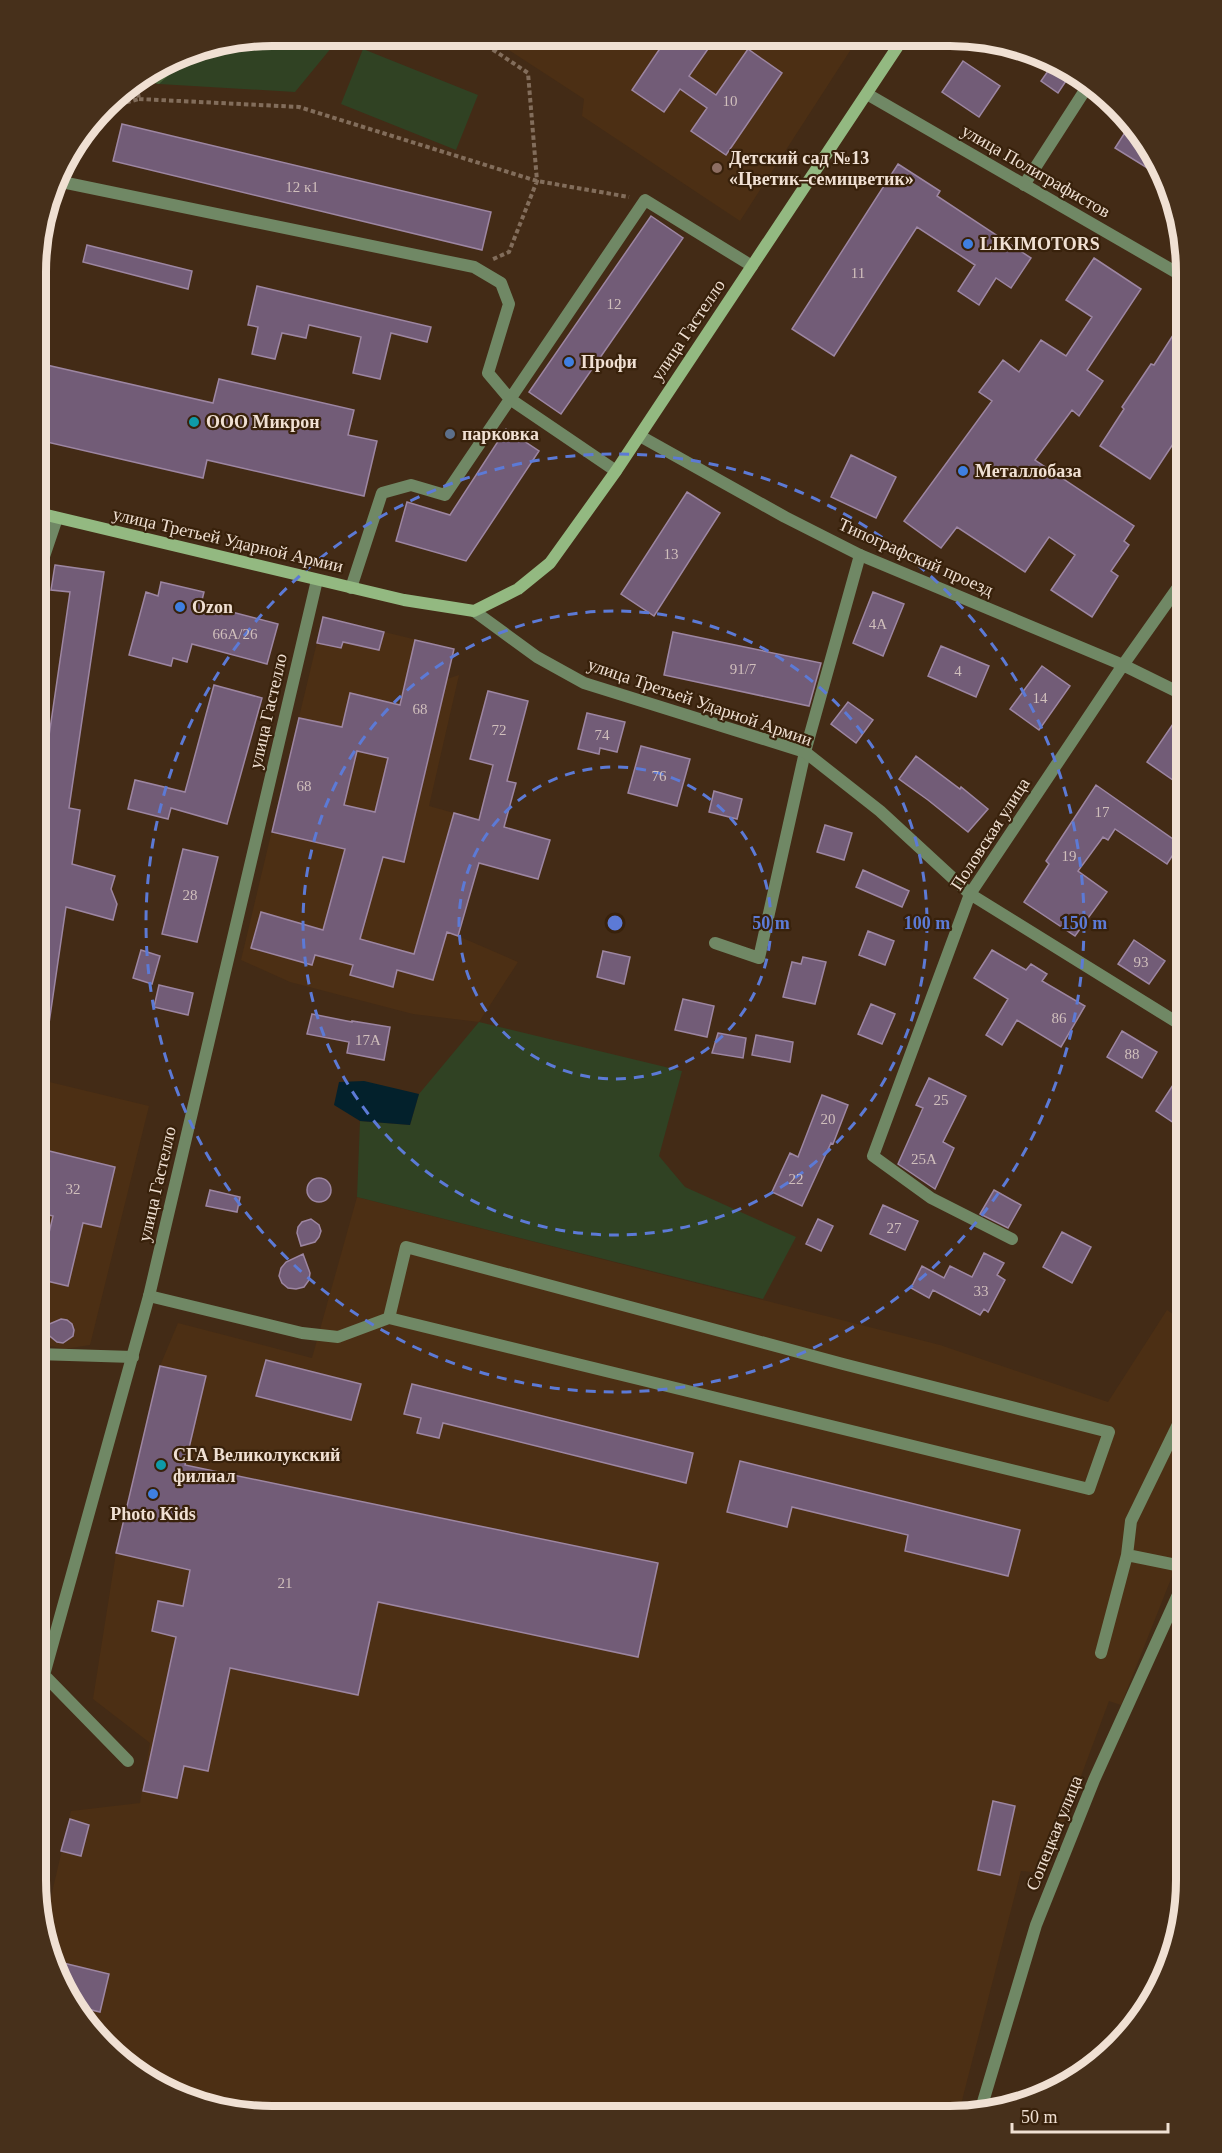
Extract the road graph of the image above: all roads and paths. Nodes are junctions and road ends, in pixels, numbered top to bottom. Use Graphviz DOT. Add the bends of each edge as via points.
graph roads {
  1 [pos="488,46"];
  2 [pos="898,46"];
  3 [pos="138,91"];
  4 [pos="1084,91"];
  5 [pos="867,94"];
  6 [pos="139,99"];
  7 [pos="123,103"];
  8 [pos="537,181"];
  9 [pos="66,182"];
  10 [pos="1024,185"];
  11 [pos="645,200"];
  12 [pos="753,266"];
  13 [pos="474,267"];
  14 [pos="1176,272"];
  15 [pos="510,399"];
  16 [pos="640,436"];
  17 [pos="616,471"];
  18 [pos="46,515"];
  19 [pos="57,518"];
  20 [pos="46,550"];
  21 [pos="860,555"];
  22 [pos="317,580"];
  23 [pos="351,588"];
  24 [pos="1176,590"];
  25 [pos="474,611"];
  26 [pos="1123,664"];
  27 [pos="1176,691"];
  28 [pos="805,752"];
  29 [pos="970,894"];
  30 [pos="715,943"];
  31 [pos="1176,1022"];
  32 [pos="1012,1239"];
  33 [pos="150,1296"];
  34 [pos="389,1318"];
  35 [pos="46,1354"];
  36 [pos="132,1358"];
  37 [pos="1176,1432"];
  38 [pos="1127,1555"];
  39 [pos="1176,1565"];
  40 [pos="1176,1599"];
  41 [pos="1101,1653"];
  42 [pos="46,1669"];
  43 [pos="46,1678"];
  44 [pos="128,1761"];
  45 [pos="982,2104"];
  1 -- 8 [label="path" via="528,73"];
  2 -- 5 [label="main road, улица Гастелло"];
  3 -- 6 [label="path"];
  4 -- 10 [label="street"];
  5 -- 10 [label="street, улица Полиграфистов"];
  5 -- 12 [label="main road, улица Гастелло"];
  6 -- 7 [label="path"];
  6 -- 8 [label="path" via="299,107"];
  8 -- 11 [label="path"];
  8 -- 13 [label="path" via="509,252"];
  9 -- 13 [label="street"];
  10 -- 14 [label="street, улица Полиграфистов"];
  11 -- 12 [label="street"];
  11 -- 15 [label="street"];
  12 -- 16 [label="main road, улица Гастелло"];
  13 -- 15 [label="street" via="501,283 509,304 488,373"];
  15 -- 17 [label="street"];
  15 -- 23 [label="street" via="445,495 411,485 382,493"];
  16 -- 17 [label="main road, улица Гастелло"];
  16 -- 21 [label="street, Типографский проезд"];
  17 -- 25 [label="main road, улица Гастелло" via="550,563 518,589"];
  18 -- 19 [label="main road, улица Третьей Ударной Армии"];
  19 -- 20 [label="street"];
  19 -- 22 [label="main road, улица Третьей Ударной Армии"];
  21 -- 26 [label="street, Типографский проезд"];
  21 -- 28 [label="street"];
  22 -- 23 [label="main road, улица Третьей Ударной Армии"];
  22 -- 33 [label="street, улица Гастелло"];
  23 -- 25 [label="main road, улица Третьей Ударной Армии"];
  24 -- 26 [label="street, Половская улица"];
  25 -- 28 [label="street, улица Третьей Ударной Армии" via="537,657 584,683"];
  26 -- 27 [label="street, Типографский проезд"];
  26 -- 29 [label="street, Половская улица"];
  28 -- 29 [label="street, улица Третьей Ударной Армии" via="880,811"];
  28 -- 30 [label="street" via="759,958"];
  29 -- 31 [label="street, улица Третьей Ударной Армии"];
  29 -- 32 [label="street, Половская улица" via="873,1156 931,1198"];
  33 -- 34 [label="street" via="302,1333 338,1337"];
  33 -- 36 [label="street, улица Гастелло"];
  34 -- 34 [label="street" via="1089,1489 1109,1432 406,1247"];
  35 -- 36 [label="street"];
  36 -- 42 [label="street, улица Гастелло"];
  37 -- 38 [label="street" via="1131,1521"];
  38 -- 39 [label="street"];
  38 -- 41 [label="street"];
  40 -- 45 [label="street, Сопецкая улица" via="1095,1780 1036,1925"];
  43 -- 44 [label="street, улица Гастелло"];
}
